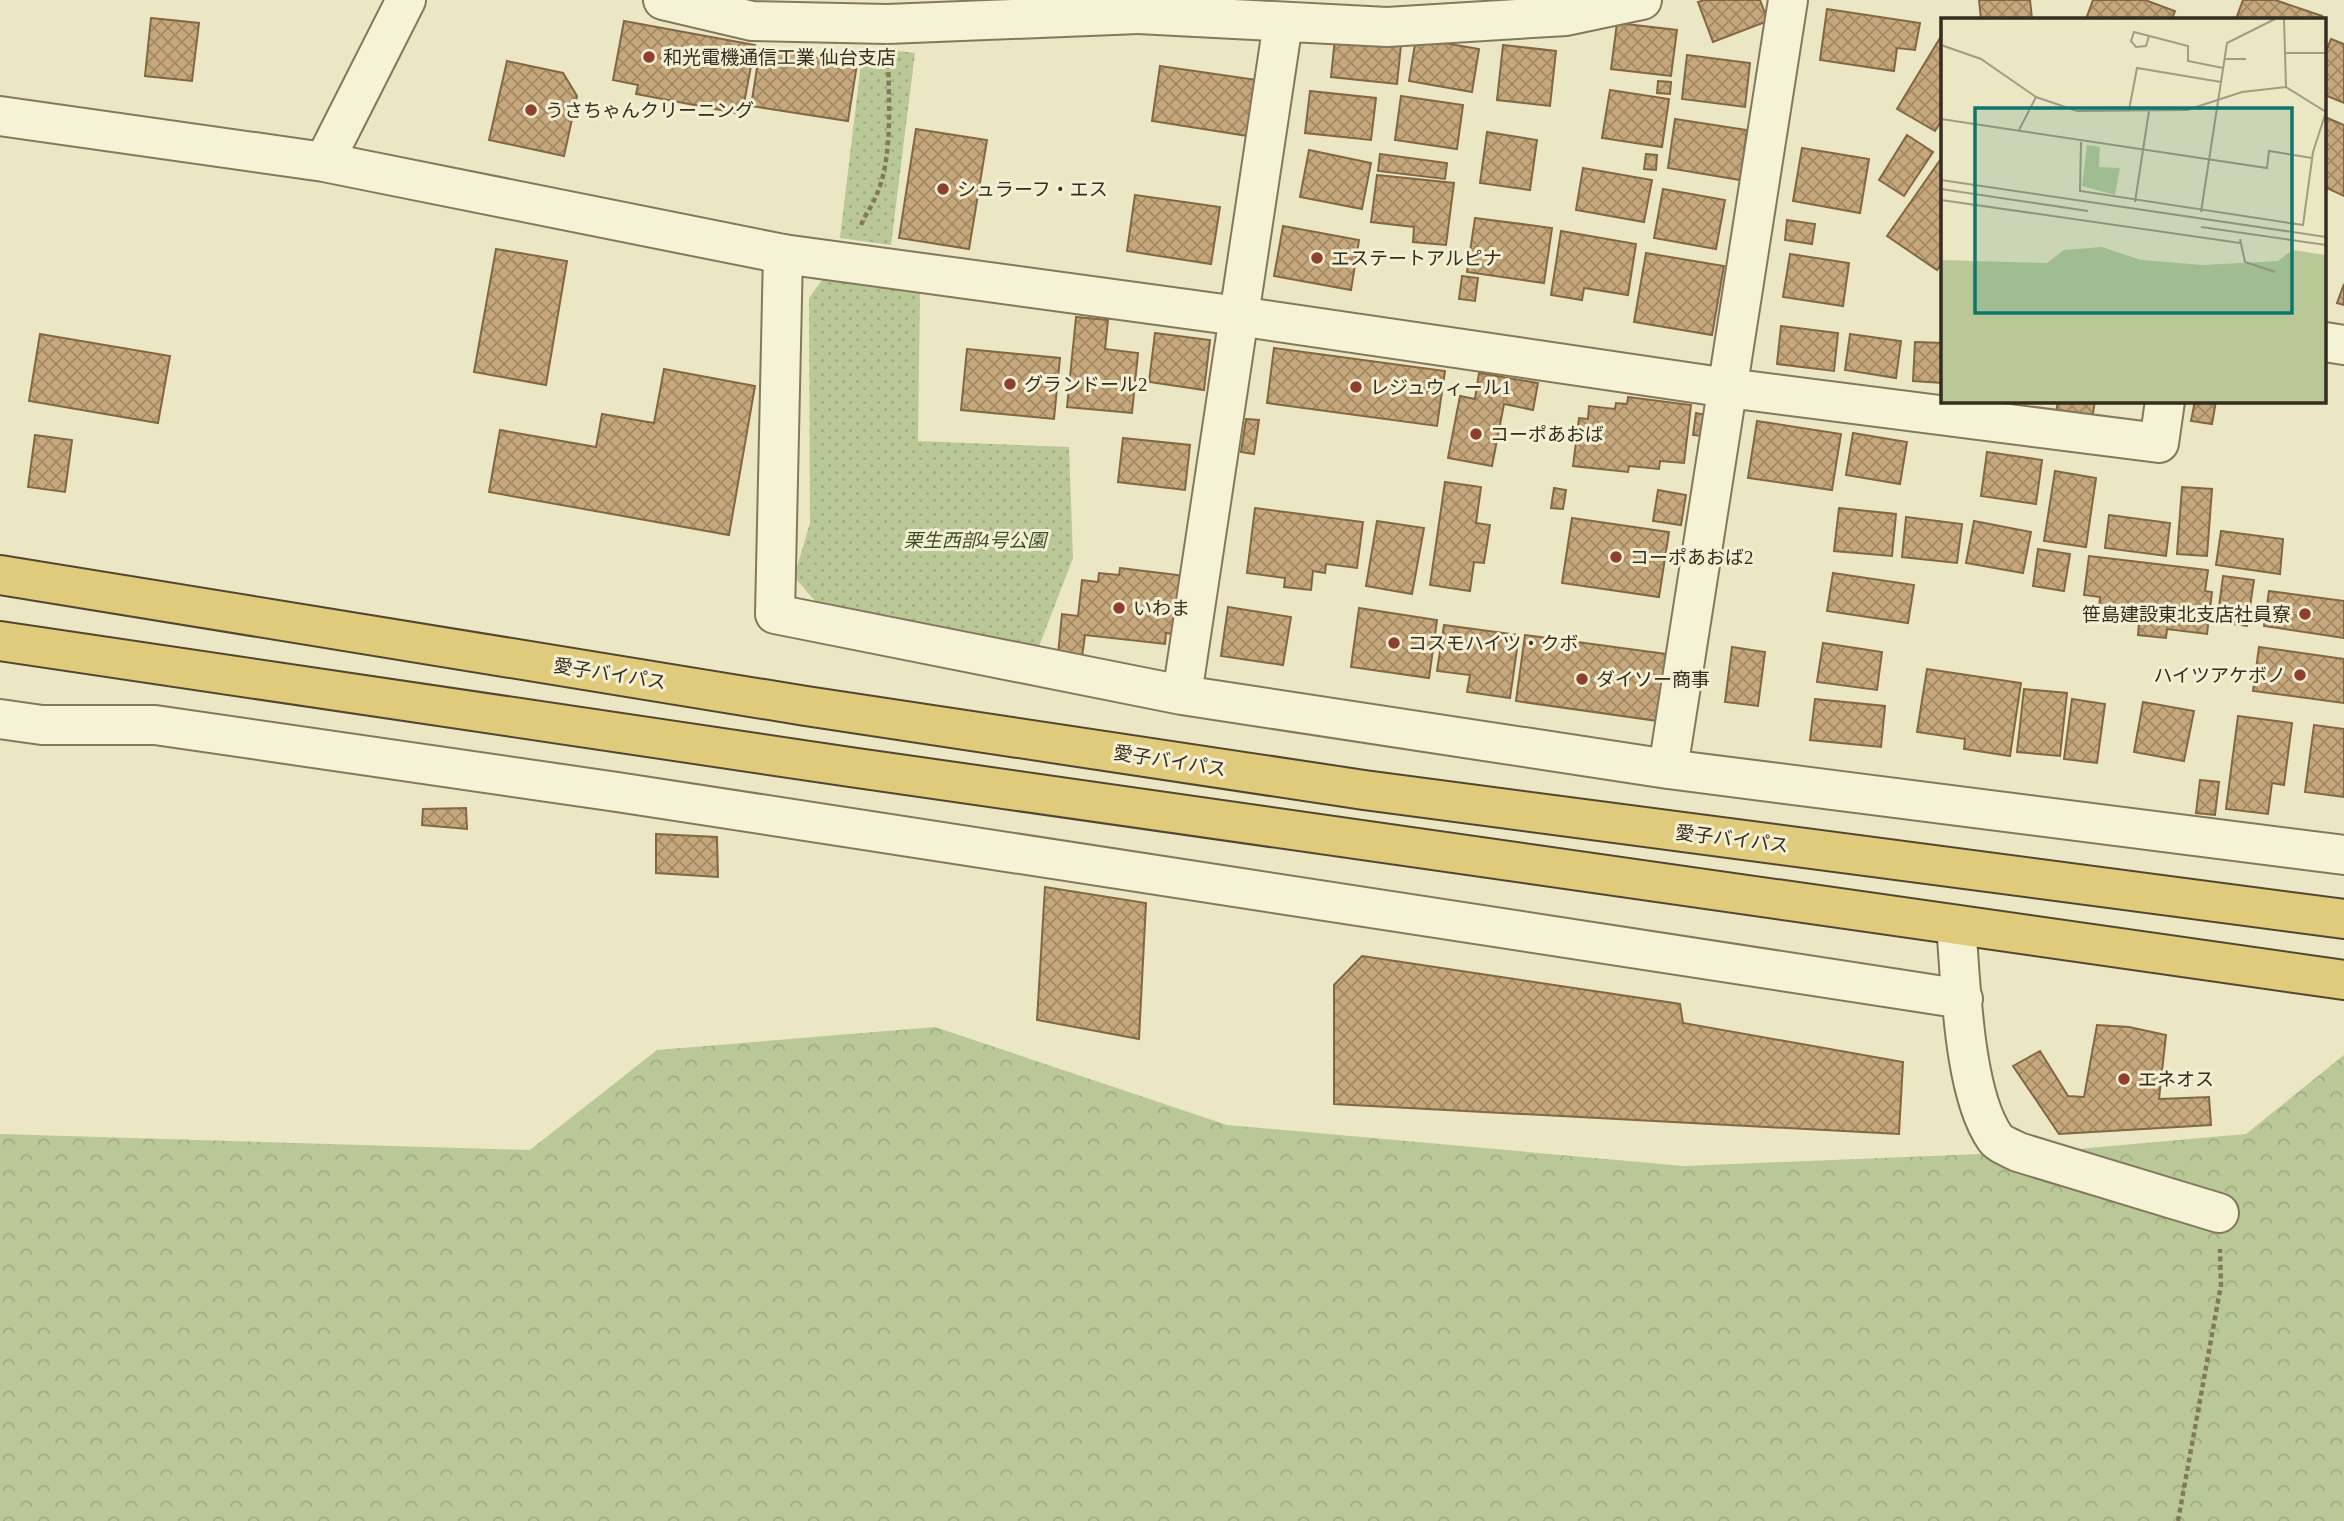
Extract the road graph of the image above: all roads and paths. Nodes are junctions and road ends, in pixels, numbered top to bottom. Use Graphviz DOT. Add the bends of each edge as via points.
graph roads {
  1 [pos="406,0"];
  2 [pos="663,0"];
  3 [pos="1642,0"];
  4 [pos="1788,0"];
  5 [pos="1139,7"];
  6 [pos="1283,23"];
  7 [pos="887,24"];
  8 [pos="0,116"];
  9 [pos="324,162"];
  10 [pos="783,254"];
  11 [pos="853,263"];
  12 [pos="1238,316"];
  13 [pos="2326,342"];
  14 [pos="2344,345"];
  15 [pos="1728,388"];
  16 [pos="2165,402"];
  17 [pos="0,575"];
  18 [pos="0,641"];
  19 [pos="1182,695"];
  20 [pos="0,719"];
  21 [pos="1668,769"];
  22 [pos="2344,856"];
  23 [pos="2344,919"];
  24 [pos="1956,925"];
  25 [pos="2344,980"];
  26 [pos="1963,999"];
  27 [pos="2219,1213"];
  28 [pos="2178,1521"];
  1 -- 9 [label="street"];
  2 -- 7 [label="street" via="752,21"];
  3 -- 6 [label="street" via="1566,16 1387,27"];
  4 -- 15 [label="street"];
  5 -- 6 [label="street"];
  5 -- 7 [label="street"];
  6 -- 12 [label="street"];
  7 -- 11 [label="path" via="890,102 883,171 859,230"];
  8 -- 9 [label="street"];
  9 -- 10 [label="street"];
  10 -- 11 [label="street"];
  10 -- 19 [label="street" via="775,614"];
  11 -- 12 [label="street"];
  12 -- 15 [label="street"];
  12 -- 19 [label="street"];
  13 -- 14 [label="street"];
  15 -- 16 [label="street" via="2159,443"];
  15 -- 21 [label="street"];
  17 -- 23 [label="highway, 愛子バイパス" via="806,706 1363,790"];
  18 -- 24 [label="highway"];
  19 -- 21 [label="street"];
  20 -- 26 [label="street" via="41,725 169,727"];
  21 -- 22 [label="street"];
  24 -- 25 [label="highway"];
  24 -- 26 [label="street"];
  26 -- 27 [label="street" via="1968,1060 1996,1140 2018,1152"];
  27 -- 28 [label="path" via="2221,1285"];
}
